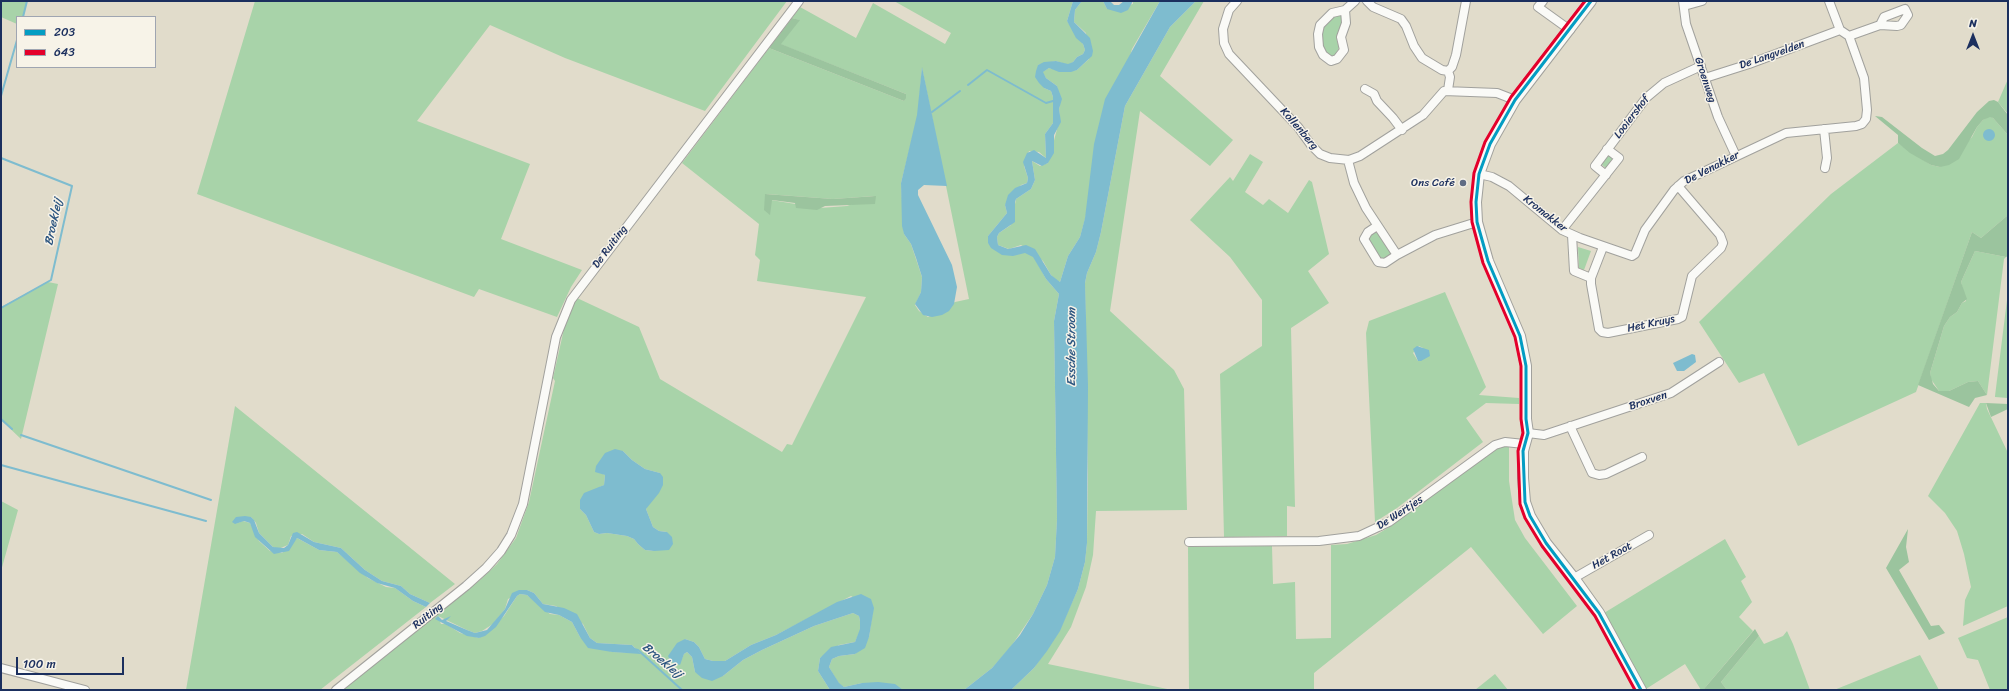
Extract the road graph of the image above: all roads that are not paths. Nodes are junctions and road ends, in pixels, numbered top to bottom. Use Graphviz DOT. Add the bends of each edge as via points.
graph roads {
  1 [pos="799,1"];
  2 [pos="1237,1"];
  3 [pos="1355,1"];
  4 [pos="1367,1"];
  5 [pos="1466,1"];
  6 [pos="1543,1"];
  7 [pos="1591,1"];
  8 [pos="1702,1"];
  9 [pos="1829,1"];
  10 [pos="1684,3"];
  11 [pos="1345,10"];
  12 [pos="1880,25"];
  13 [pos="1570,30"];
  14 [pos="1840,30"];
  15 [pos="1849,36"];
  16 [pos="1701,66"];
  17 [pos="1448,71"];
  18 [pos="1705,78"];
  19 [pos="1365,89"];
  20 [pos="1448,90"];
  21 [pos="1515,100"];
  22 [pos="1824,129"];
  23 [pos="1402,130"];
  24 [pos="1607,149"];
  25 [pos="1736,156"];
  26 [pos="1349,164"];
  27 [pos="1825,168"];
  28 [pos="1479,174"];
  29 [pos="1606,175"];
  30 [pos="1678,186"];
  31 [pos="1478,222"];
  32 [pos="1377,226"];
  33 [pos="1562,230"];
  34 [pos="1572,235"];
  35 [pos="1603,247"];
  36 [pos="1635,254"];
  37 [pos="1398,255"];
  38 [pos="1591,278"];
  39 [pos="1719,362"];
  40 [pos="1570,426"];
  41 [pos="1528,433"];
  42 [pos="1524,444"];
  43 [pos="1642,457"];
  44 [pos="512,535"];
  45 [pos="1649,535"];
  46 [pos="1189,542"];
  47 [pos="1574,578"];
  48 [pos="1,668"];
  49 [pos="85,690"];
  50 [pos="336,690"];
  51 [pos="1641,690"];
  1 -- 44 [label="street, De Ruiting" via="571,300 556,337 528,483"];
  2 -- 23 [label="street, Kollenberg" via="1226,15 1222,29 1228,54 1298,127 1310,145 1320,154 1340,160 1354,159"];
  3 -- 11 [label="street"];
  4 -- 17 [label="street" via="1373,8 1401,19 1422,58"];
  5 -- 17 [label="street" via="1456,55"];
  6 -- 13 [label="street" via="1538,7"];
  7 -- 13 [label="street"];
  8 -- 10 [label="street"];
  9 -- 14 [label="street"];
  10 -- 16 [label="street, Groenweg" via="1686,24"];
  11 -- 11 [label="street" via="1332,12 1320,25 1319,47 1323,55 1331,61 1337,59 1344,50 1341,36 1346,23"];
  12 -- 15 [label="street"];
  13 -- 21 [label="street"];
  14 -- 15 [label="street"];
  14 -- 18 [label="street, De Langvelden"];
  15 -- 22 [label="street, De Venakker" via="1864,78 1868,115 1862,124"];
  16 -- 18 [label="street, Groenweg"];
  16 -- 24 [label="street, Looiershof" via="1652,91"];
  17 -- 20 [label="street"];
  18 -- 25 [label="street, Groenweg" via="1718,117"];
  19 -- 23 [label="street" via="1374,94"];
  20 -- 21 [label="street" via="1497,93"];
  20 -- 23 [label="street, Kollenberg" via="1440,94 1423,115"];
  21 -- 28 [label="street" via="1490,144"];
  22 -- 25 [label="street, De Venakker" via="1786,133"];
  22 -- 27 [label="street" via="1827,158"];
  24 -- 29 [label="street, Looiershof" via="1595,166"];
  24 -- 29 [label="street, Looiershof" via="1619,158"];
  25 -- 30 [label="street, De Venakker"];
  26 -- 32 [label="street" via="1358,194"];
  28 -- 31 [label="street" via="1476,202"];
  28 -- 33 [label="street, Kromakker" via="1492,177 1509,186"];
  29 -- 33 [label="street, Looiershof"];
  30 -- 36 [label="street, De Venakker" via="1645,230"];
  30 -- 38 [label="street, Het Kruys" via="1720,235 1723,243 1692,276 1682,317 1678,320 1602,332"];
  31 -- 37 [label="street" via="1435,235"];
  31 -- 41 [label="street" via="1488,261 1523,348 1528,375"];
  32 -- 37 [label="street"];
  32 -- 37 [label="street" via="1368,232 1364,239 1378,262 1385,263"];
  33 -- 34 [label="street, Kromakker"];
  34 -- 35 [label="street, Kromakker"];
  34 -- 38 [label="street" via="1574,271"];
  35 -- 36 [label="street, Kromakker" via="1626,255"];
  35 -- 38 [label="street"];
  39 -- 40 [label="street, Broxven" via="1671,393"];
  40 -- 41 [label="street, Broxven" via="1544,435"];
  40 -- 43 [label="street" via="1592,473 1606,474"];
  41 -- 42 [label="street"];
  42 -- 46 [label="street, De Wertjes" via="1495,444 1395,518 1358,536 1319,541"];
  42 -- 47 [label="street" via="1523,493 1530,516 1546,543"];
  44 -- 50 [label="street, Ruiting" via="501,551 476,577"];
  45 -- 47 [label="street, Het Root"];
  47 -- 51 [label="street" via="1599,613"];
  48 -- 49 [label="street"];
}
